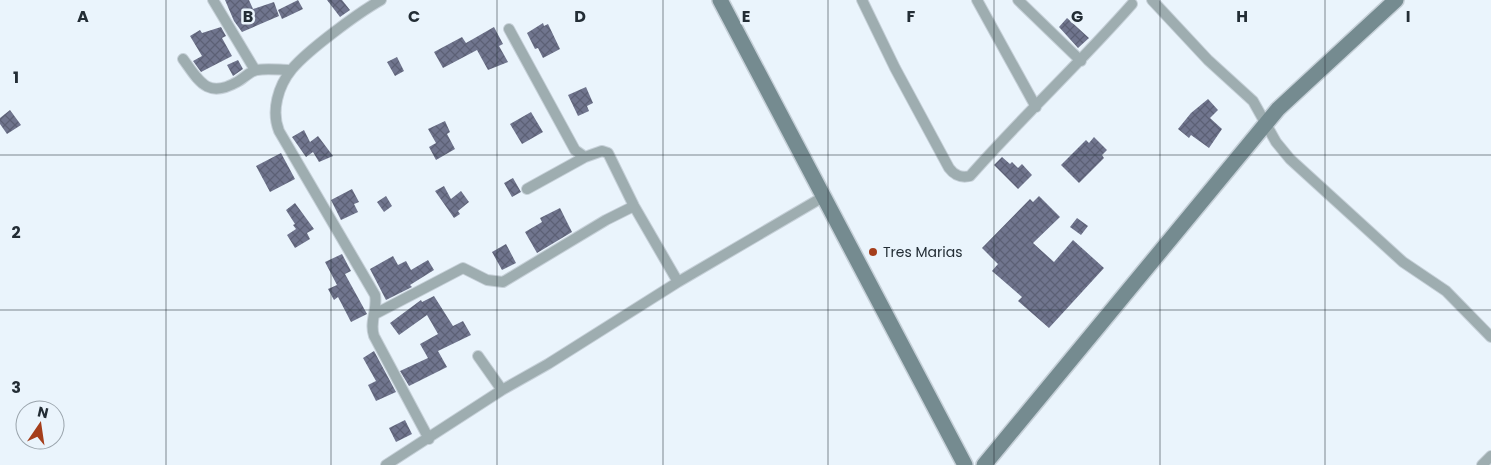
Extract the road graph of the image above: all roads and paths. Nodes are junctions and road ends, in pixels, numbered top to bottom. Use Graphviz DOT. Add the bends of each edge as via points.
graph roads {
  1 [pos="213,0"];
  2 [pos="381,0"];
  3 [pos="720,0"];
  4 [pos="862,0"];
  5 [pos="977,0"];
  6 [pos="1018,0"];
  7 [pos="1152,0"];
  8 [pos="1396,0"];
  9 [pos="1132,4"];
  10 [pos="509,29"];
  11 [pos="183,59"];
  12 [pos="1081,62"];
  13 [pos="255,70"];
  14 [pos="291,70"];
  15 [pos="1036,107"];
  16 [pos="1265,124"];
  17 [pos="586,157"];
  18 [pos="527,190"];
  19 [pos="823,197"];
  20 [pos="634,206"];
  21 [pos="678,282"];
  22 [pos="375,314"];
  23 [pos="1491,337"];
  24 [pos="478,356"];
  25 [pos="502,390"];
  26 [pos="429,439"];
  27 [pos="1491,456"];
  28 [pos="386,465"];
  29 [pos="965,465"];
  30 [pos="984,465"];
  31 [pos="1482,465"];
  1 -- 13 [label="street"];
  2 -- 14 [label="street" via="366,8"];
  3 -- 19 [label="street"];
  4 -- 15 [label="street" via="895,68 958,177 970,176"];
  5 -- 15 [label="street"];
  6 -- 12 [label="street"];
  7 -- 16 [label="street" via="1208,60 1253,100"];
  8 -- 16 [label="street"];
  9 -- 12 [label="street"];
  10 -- 17 [label="street" via="575,150"];
  11 -- 13 [label="street" via="199,81 212,90 236,83"];
  12 -- 15 [label="street"];
  13 -- 14 [label="street"];
  14 -- 22 [label="street" via="277,99 276,122 375,294"];
  16 -- 23 [label="street" via="1290,159 1402,262 1446,291"];
  16 -- 30 [label="street"];
  17 -- 18 [label="street"];
  17 -- 20 [label="street" via="602,151 608,153"];
  19 -- 21 [label="street"];
  19 -- 29 [label="street"];
  20 -- 21 [label="street"];
  20 -- 22 [label="street" via="503,282 487,280 463,268"];
  21 -- 25 [label="street"];
  22 -- 26 [label="street" via="372,324 374,336"];
  24 -- 25 [label="street"];
  25 -- 26 [label="street"];
  26 -- 28 [label="street"];
  27 -- 31 [label="street"];
}
